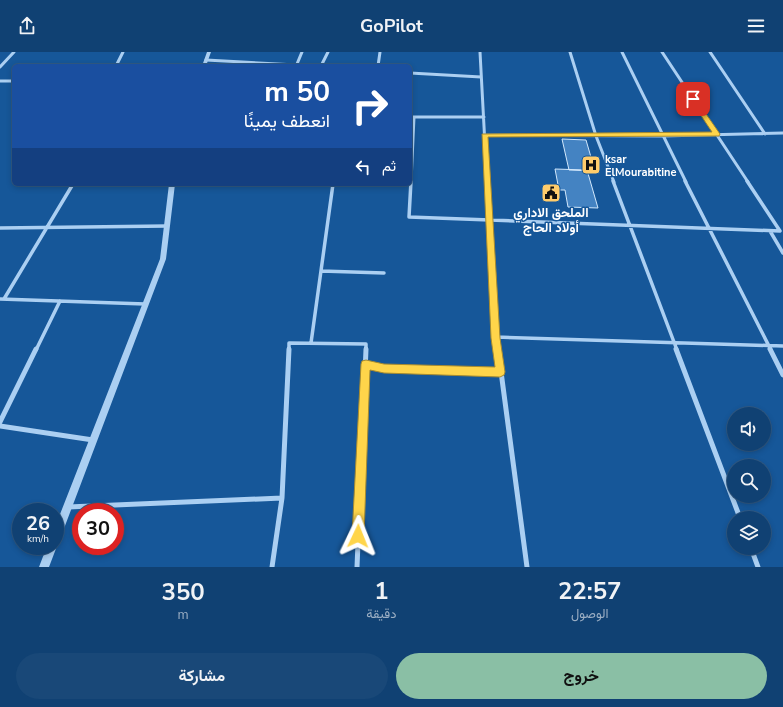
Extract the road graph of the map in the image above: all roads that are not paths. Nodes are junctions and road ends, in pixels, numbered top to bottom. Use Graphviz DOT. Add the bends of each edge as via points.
graph roads {
  1 [pos="14,52"];
  2 [pos="123,52"];
  3 [pos="209,52"];
  4 [pos="302,52"];
  5 [pos="328,52"];
  6 [pos="380,52"];
  7 [pos="480,52"];
  8 [pos="570,52"];
  9 [pos="622,52"];
  10 [pos="662,52"];
  11 [pos="710,52"];
  12 [pos="206,60"];
  13 [pos="117,64"];
  14 [pos="205,64"];
  15 [pos="297,64"];
  16 [pos="322,64"];
  17 [pos="378,64"];
  18 [pos="0,67"];
  19 [pos="412,73"];
  20 [pos="481,77"];
  21 [pos="0,81"];
  22 [pos="12,81"];
  23 [pos="412,117"];
  24 [pos="484,117"];
  25 [pos="783,133"];
  26 [pos="716,134"];
  27 [pos="765,134"];
  28 [pos="484,135"];
  29 [pos="596,136"];
  30 [pos="662,136"];
  31 [pos="72,186"];
  32 [pos="172,186"];
  33 [pos="333,186"];
  34 [pos="410,186"];
  35 [pos="489,220"];
  36 [pos="630,225"];
  37 [pos="167,226"];
  38 [pos="0,228"];
  39 [pos="47,228"];
  40 [pos="709,228"];
  41 [pos="770,231"];
  42 [pos="776,241"];
  43 [pos="783,241"];
  44 [pos="783,252"];
  45 [pos="321,271"];
  46 [pos="384,273"];
  47 [pos="2,299"];
  48 [pos="60,301"];
  49 [pos="145,304"];
  50 [pos="496,338"];
  51 [pos="311,343"];
  52 [pos="674,343"];
  53 [pos="768,346"];
  54 [pos="783,346"];
  55 [pos="366,364"];
  56 [pos="500,372"];
  57 [pos="783,375"];
  58 [pos="0,422"];
  59 [pos="0,426"];
  60 [pos="93,440"];
  61 [pos="282,498"];
  62 [pos="67,507"];
  63 [pos="737,511"];
  64 [pos="64,515"];
  65 [pos="49,555"];
  66 [pos="754,555"];
  67 [pos="44,567"];
  68 [pos="272,567"];
  69 [pos="357,567"];
  70 [pos="527,567"];
  71 [pos="758,567"];
  1 -- 18 [label="street"];
  2 -- 13 [label="street"];
  3 -- 12 [label="street"];
  4 -- 15 [label="street"];
  5 -- 16 [label="street"];
  6 -- 17 [label="street"];
  7 -- 20 [label="street"];
  8 -- 29 [label="street"];
  9 -- 30 [label="street"];
  10 -- 26 [label="street"];
  11 -- 27 [label="street"];
  12 -- 14 [label="street"];
  12 -- 15 [label="street"];
  19 -- 20 [label="street"];
  20 -- 24 [label="street"];
  21 -- 22 [label="street"];
  23 -- 24 [label="street"];
  24 -- 28 [label="street"];
  25 -- 27 [label="street"];
  26 -- 27 [label="street"];
  26 -- 30 [label="street"];
  26 -- 41 [label="street" via="780,231"];
  28 -- 29 [label="street"];
  28 -- 35 [label="street"];
  29 -- 30 [label="street"];
  29 -- 36 [label="street"];
  30 -- 40 [label="street"];
  31 -- 39 [label="street"];
  32 -- 37 [label="street"];
  33 -- 45 [label="street"];
  34 -- 35 [label="street" via="409,217"];
  35 -- 36 [label="street"];
  35 -- 50 [label="street"];
  36 -- 40 [label="street"];
  36 -- 52 [label="street"];
  37 -- 39 [label="street"];
  37 -- 49 [label="street" via="163,259"];
  38 -- 39 [label="street"];
  39 -- 47 [label="street"];
  40 -- 41 [label="street"];
  40 -- 53 [label="street"];
  41 -- 42 [label="street"];
  42 -- 43 [label="street"];
  42 -- 44 [label="street"];
  45 -- 46 [label="street"];
  45 -- 51 [label="street"];
  47 -- 48 [label="street"];
  48 -- 49 [label="street"];
  48 -- 58 [label="street"];
  49 -- 60 [label="street"];
  50 -- 52 [label="street"];
  50 -- 56 [label="street"];
  51 -- 55 [label="street" via="366,344"];
  51 -- 61 [label="street" via="289,343"];
  52 -- 53 [label="street"];
  52 -- 63 [label="street"];
  53 -- 54 [label="street"];
  53 -- 57 [label="street"];
  55 -- 56 [label="street" via="384,369"];
  55 -- 69 [label="street"];
  56 -- 70 [label="street"];
  59 -- 60 [label="street"];
  60 -- 62 [label="street"];
  61 -- 62 [label="street"];
  61 -- 68 [label="street"];
  62 -- 64 [label="street"];
  65 -- 67 [label="street"];
  66 -- 71 [label="street"];
}
